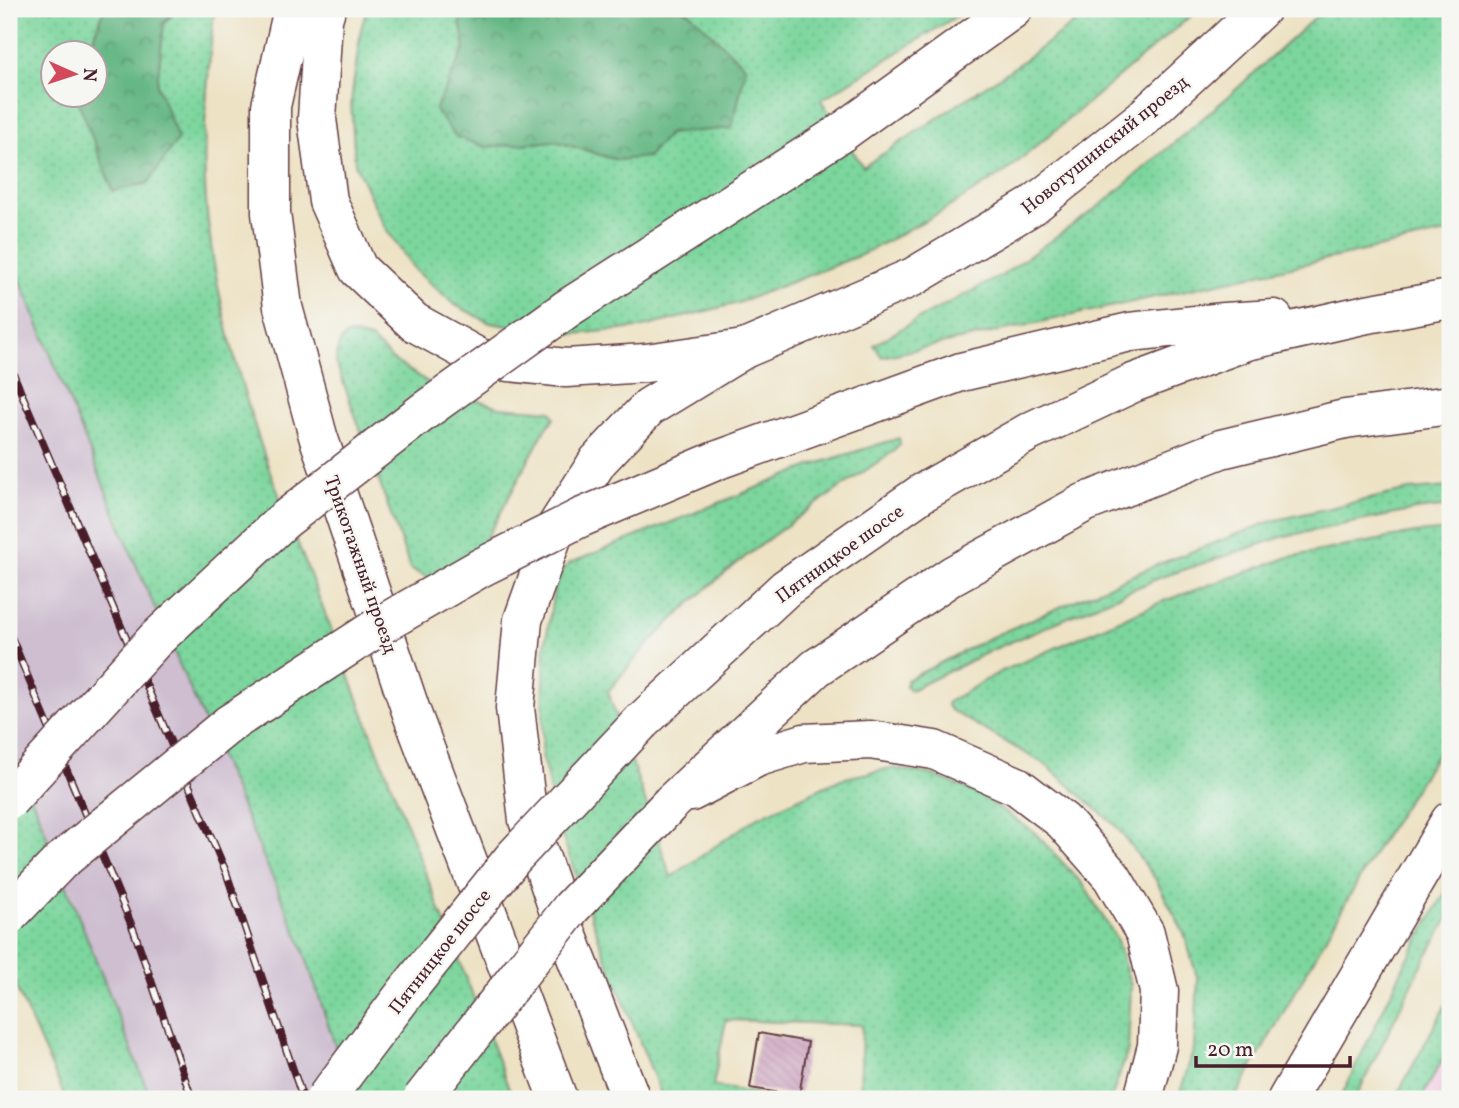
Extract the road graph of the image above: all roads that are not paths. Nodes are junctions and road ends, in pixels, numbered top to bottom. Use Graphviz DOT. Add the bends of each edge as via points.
graph roads {
  1 [pos="293,9"];
  2 [pos="326,9"];
  3 [pos="1013,9"];
  4 [pos="1261,9"];
  5 [pos="1450,299"];
  6 [pos="1367,314"];
  7 [pos="744,349"];
  8 [pos="1450,405"];
  9 [pos="9,800"];
  10 [pos="671,803"];
  11 [pos="1450,821"];
  12 [pos="9,915"];
  13 [pos="617,1059"];
  14 [pos="326,1099"];
  15 [pos="422,1099"];
  16 [pos="558,1099"];
  17 [pos="631,1099"];
  18 [pos="638,1099"];
  19 [pos="1143,1099"];
  20 [pos="1287,1099"];
  1 -- 16 [label="main road, Трикотажный проезд" via="271,106 271,212 283,307 318,436 412,714"];
  2 -- 7 [label="main road" via="317,119 328,201 358,269 414,322 481,359 566,368 646,363"];
  3 -- 9 [label="main road, bridge" via="841,133 568,308 293,513 155,640"];
  4 -- 7 [label="main road, Новотушинский проезд" via="1142,119 1032,206 913,277"];
  5 -- 6 [label="main road, Пятницкое шоссе"];
  6 -- 12 [label="main road, bridge" via="1130,332 961,372 718,460 580,518 381,625 229,723 60,862"];
  6 -- 14 [label="main road, Пятницкое шоссе, bridge" via="1247,341 1133,383 1017,439 922,493 786,588 642,722 513,858"];
  7 -- 13 [label="main road" via="649,407 598,461 556,527 523,620 515,708 528,820"];
  8 -- 10 [label="main road" via="1345,419 1221,449 1084,503 953,575 816,668"];
  10 -- 15 [label="main road, bridge" via="571,908"];
  10 -- 19 [label="main road" via="758,757 804,743 848,740 934,750 1017,786 1063,821 1112,877 1145,933 1159,991 1157,1046"];
  11 -- 20 [label="main road"];
  13 -- 17 [label="main road"];
  13 -- 18 [label="main road"];
}
